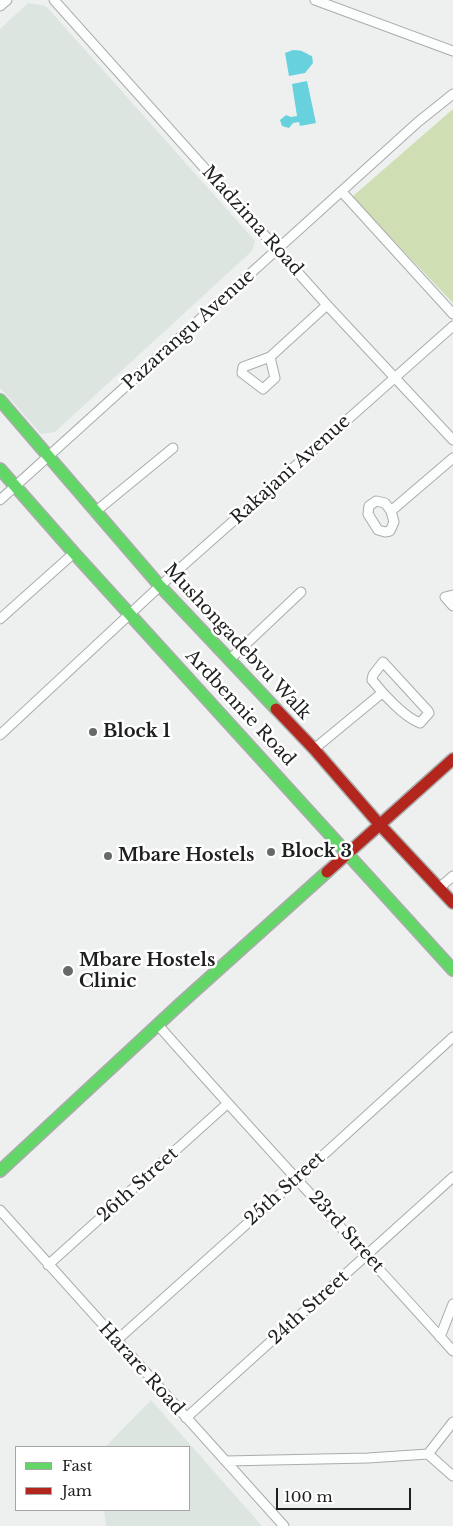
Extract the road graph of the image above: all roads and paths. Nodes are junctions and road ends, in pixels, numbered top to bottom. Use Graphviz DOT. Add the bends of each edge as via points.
graph roads {
  1 [pos="7,0"];
  2 [pos="54,0"];
  3 [pos="315,0"];
  4 [pos="0,6"];
  5 [pos="453,51"];
  6 [pos="453,94"];
  7 [pos="342,192"];
  8 [pos="278,250"];
  9 [pos="327,305"];
  10 [pos="453,314"];
  11 [pos="453,326"];
  12 [pos="270,357"];
  13 [pos="395,377"];
  14 [pos="0,400"];
  15 [pos="453,440"];
  16 [pos="174,448"];
  17 [pos="48,456"];
  18 [pos="453,458"];
  19 [pos="0,469"];
  20 [pos="15,487"];
  21 [pos="0,500"];
  22 [pos="391,511"];
  23 [pos="95,512"];
  24 [pos="74,552"];
  25 [pos="160,586"];
  26 [pos="301,592"];
  27 [pos="453,595"];
  28 [pos="453,606"];
  29 [pos="130,614"];
  30 [pos="0,619"];
  31 [pos="229,660"];
  32 [pos="382,693"];
  33 [pos="0,735"];
  34 [pos="314,750"];
  35 [pos="453,759"];
  36 [pos="380,825"];
  37 [pos="350,854"];
  38 [pos="453,876"];
  39 [pos="439,888"];
  40 [pos="453,903"];
  41 [pos="453,970"];
  42 [pos="158,1025"];
  43 [pos="453,1037"];
  44 [pos="228,1104"];
  45 [pos="0,1171"];
  46 [pos="453,1177"];
  47 [pos="298,1178"];
  48 [pos="0,1210"];
  49 [pos="367,1256"];
  50 [pos="48,1265"];
  51 [pos="453,1304"];
  52 [pos="440,1337"];
  53 [pos="116,1341"];
  54 [pos="453,1352"];
  55 [pos="186,1418"];
  56 [pos="453,1422"];
  57 [pos="428,1454"];
  58 [pos="226,1461"];
  59 [pos="453,1476"];
  60 [pos="284,1526"];
  1 -- 4 [label="street"];
  2 -- 8 [label="street, Madzima Road"];
  3 -- 5 [label="street"];
  6 -- 7 [label="street, Pazarangu Avenue"];
  7 -- 8 [label="street, Pazarangu Avenue"];
  7 -- 10 [label="street"];
  8 -- 9 [label="street, Madzima Road"];
  8 -- 17 [label="street, Pazarangu Avenue"];
  9 -- 12 [label="street"];
  9 -- 13 [label="street, Madzima Road"];
  11 -- 13 [label="street, Rakajani Avenue"];
  13 -- 15 [label="street, Madzima Road"];
  13 -- 25 [label="street, Rakajani Avenue"];
  14 -- 17 [label="street, Mushongadebvu Walk"];
  16 -- 23 [label="street"];
  17 -- 20 [label="street, Pazarangu Avenue"];
  17 -- 23 [label="street, Mushongadebvu Walk"];
  18 -- 22 [label="street"];
  19 -- 20 [label="street, Ardbennie Road"];
  20 -- 21 [label="street, Pazarangu Avenue"];
  20 -- 24 [label="street, Ardbennie Road"];
  23 -- 25 [label="street, Mushongadebvu Walk"];
  24 -- 29 [label="street, Ardbennie Road"];
  24 -- 30 [label="street"];
  25 -- 29 [label="street, Rakajani Avenue"];
  25 -- 31 [label="street, Mushongadebvu Walk"];
  26 -- 31 [label="street"];
  27 -- 28 [label="street" via="445,597"];
  29 -- 33 [label="street, Rakajani Avenue"];
  29 -- 37 [label="street, Ardbennie Road"];
  31 -- 34 [label="street, Mushongadebvu Walk"];
  32 -- 32 [label="street" via="419,723 428,713 383,662 372,677"];
  32 -- 34 [label="street"];
  34 -- 36 [label="street, Mushongadebvu Walk"];
  35 -- 36 [label="street"];
  36 -- 37 [label="street"];
  36 -- 39 [label="street, Mushongadebvu Walk"];
  37 -- 41 [label="street, Ardbennie Road"];
  37 -- 42 [label="street"];
  38 -- 39 [label="street"];
  39 -- 40 [label="street, Mushongadebvu Walk"];
  42 -- 44 [label="street, 23rd Street"];
  42 -- 45 [label="street"];
  43 -- 47 [label="street, 25th Street"];
  44 -- 47 [label="street, 23rd Street"];
  44 -- 50 [label="street, 26th Street"];
  46 -- 49 [label="street, 24th Street"];
  47 -- 49 [label="street, 23rd Street"];
  47 -- 53 [label="street, 25th Street"];
  48 -- 50 [label="street, Harare Road"];
  49 -- 52 [label="street, 23rd Street"];
  49 -- 55 [label="street, 24th Street"];
  50 -- 53 [label="street, Harare Road"];
  51 -- 52 [label="street"];
  52 -- 54 [label="street, 23rd Street"];
  53 -- 55 [label="street, Harare Road"];
  55 -- 58 [label="street, Harare Road"];
  56 -- 57 [label="street"];
  57 -- 58 [label="street"];
  57 -- 59 [label="street"];
  58 -- 60 [label="street, Harare Road"];
}
